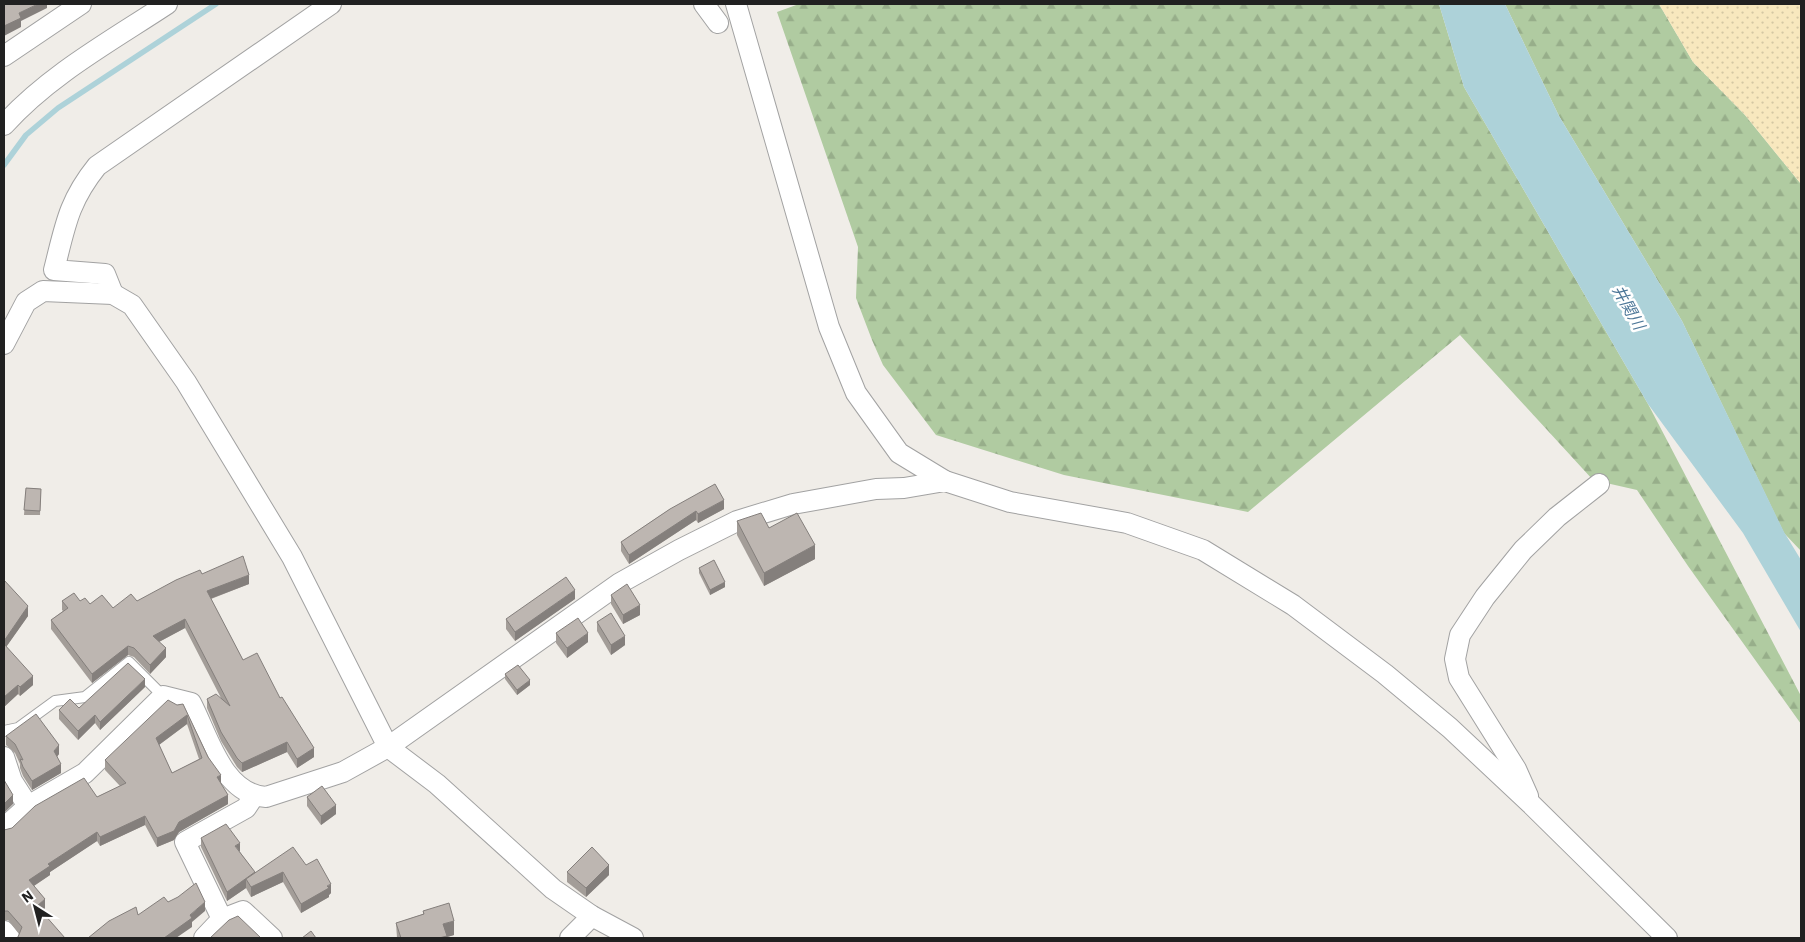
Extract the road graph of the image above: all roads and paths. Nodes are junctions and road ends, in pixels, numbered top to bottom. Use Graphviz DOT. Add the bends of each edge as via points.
graph roads {
  1 [pos="81,4"];
  2 [pos="167,4"];
  3 [pos="331,4"];
  4 [pos="704,4"];
  5 [pos="736,4"];
  6 [pos="718,23"];
  7 [pos="4,56"];
  8 [pos="4,125"];
  9 [pos="113,294"];
  10 [pos="4,344"];
  11 [pos="945,481"];
  12 [pos="1599,484"];
  13 [pos="163,696"];
  14 [pos="4,731"];
  15 [pos="388,747"];
  16 [pos="4,757"];
  17 [pos="254,796"];
  18 [pos="1531,804"];
  19 [pos="28,806"];
  20 [pos="4,828"];
  21 [pos="592,916"];
  22 [pos="222,919"];
  23 [pos="4,931"];
  24 [pos="10,938"];
  25 [pos="204,938"];
  26 [pos="272,938"];
  27 [pos="570,938"];
  28 [pos="633,938"];
  29 [pos="1667,938"];
  1 -- 7 [label="street"];
  2 -- 8 [label="street" via="50,83 20,107"];
  3 -- 9 [label="street" via="97,166 80,186 70,207 54,270 105,274"];
  4 -- 6 [label="street"];
  5 -- 11 [label="street" via="829,327 856,393 899,453"];
  9 -- 10 [label="street" via="43,291 26,302"];
  9 -- 15 [label="street" via="132,305 186,382 238,466 296,564"];
  11 -- 15 [label="street" via="794,504 736,521 620,583"];
  11 -- 18 [label="street" via="1010,502 1127,524 1203,550 1293,605 1385,674 1450,728"];
  12 -- 18 [label="street" via="1557,517 1523,550 1485,597 1460,635 1455,660 1458,678 1516,769"];
  13 -- 14 [label="lane" via="130,662 85,697 55,701 18,728"];
  13 -- 17 [label="street" via="191,703 212,749 231,779"];
  13 -- 19 [label="street" via="85,774"];
  15 -- 17 [label="street" via="343,772 266,797"];
  15 -- 21 [label="street" via="437,784 553,889"];
  16 -- 19 [label="street" via="12,781"];
  17 -- 22 [label="street" via="246,808 185,842"];
  18 -- 29 [label="street"];
  19 -- 20 [label="street"];
  21 -- 27 [label="street"];
  21 -- 28 [label="street"];
  22 -- 25 [label="street"];
  22 -- 26 [label="street" via="243,911"];
  23 -- 24 [label="street"];
}
